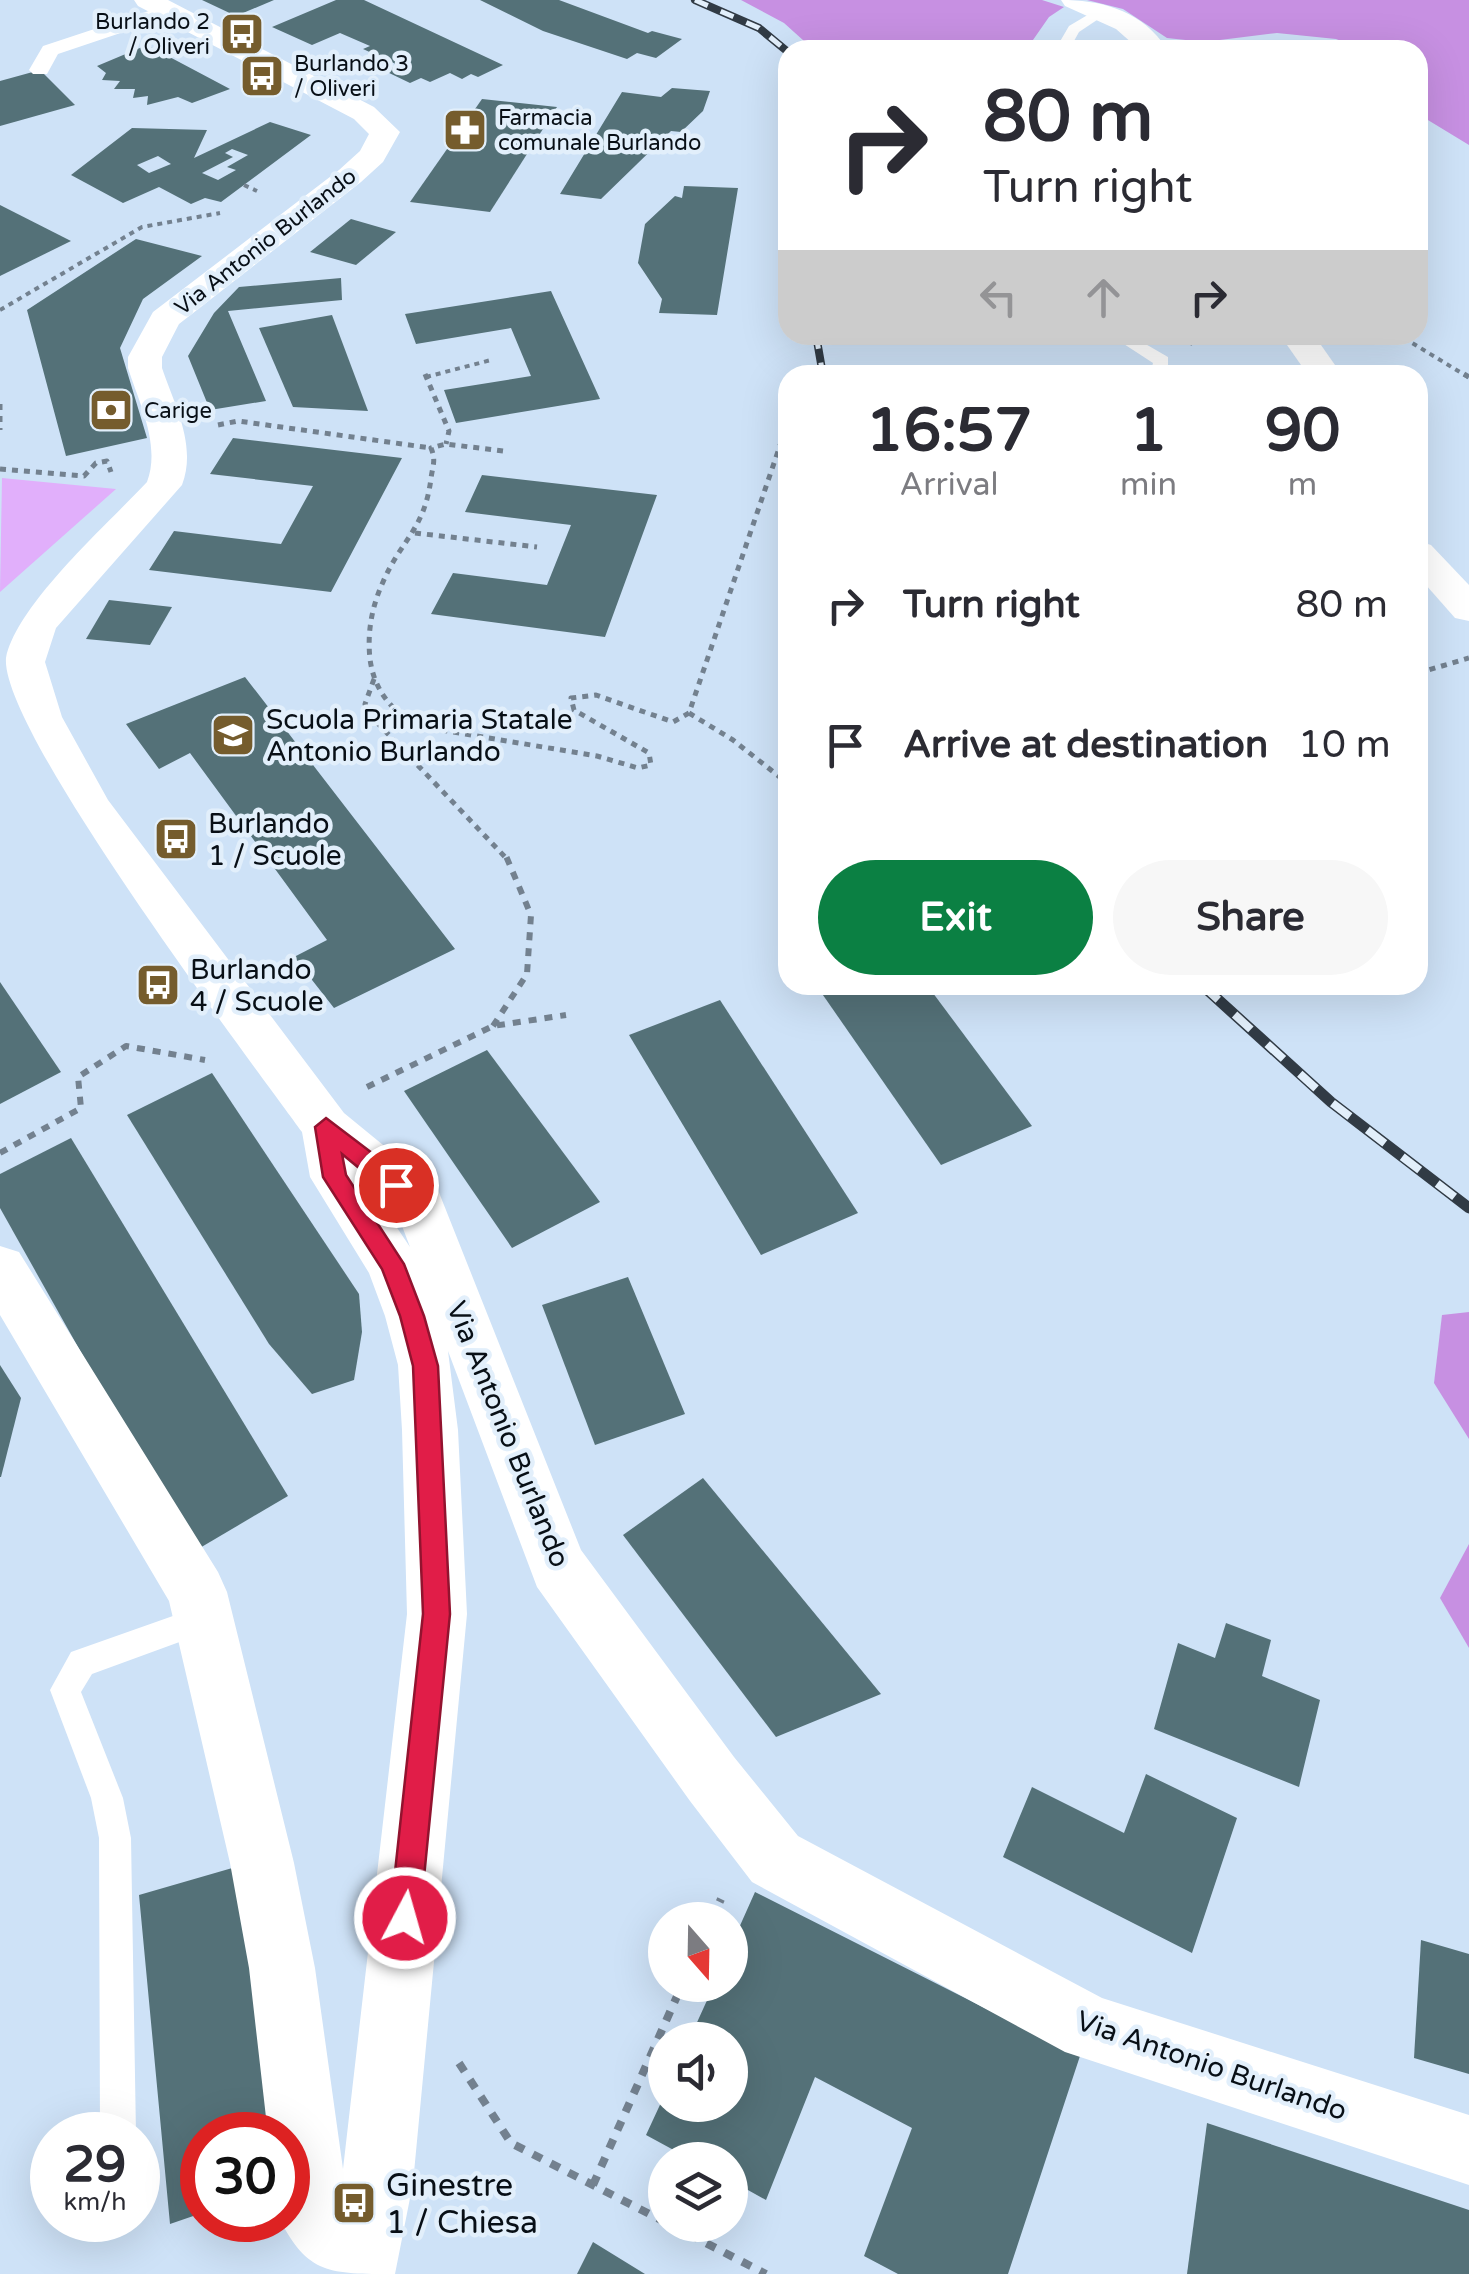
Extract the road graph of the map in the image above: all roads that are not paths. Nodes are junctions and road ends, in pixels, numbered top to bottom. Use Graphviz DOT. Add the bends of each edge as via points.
graph roads {
  1 [pos="1074,0"];
  2 [pos="149,11"];
  3 [pos="1102,11"];
  4 [pos="1068,40"];
  5 [pos="1146,40"];
  6 [pos="40,70"];
  7 [pos="1135,345"];
  8 [pos="1161,365"];
  9 [pos="1428,564"];
  10 [pos="1469,609"];
  11 [pos="321,1119"];
  12 [pos="0,1268"];
  13 [pos="204,1618"];
  14 [pos="118,2112"];
  15 [pos="1469,2150"];
  16 [pos="358,2267"];
  1 -- 3 [label="street"];
  2 -- 6 [label="street" via="50,50"];
  2 -- 11 [label="street, Via Antonio Burlando" via="364,112 385,132 350,176 165,319 149,343 145,368 168,440 164,486 38,624 25,662 41,717 92,810"];
  3 -- 4 [label="lane"];
  3 -- 5 [label="street"];
  7 -- 8 [label="lane"];
  9 -- 10 [label="street"];
  11 -- 15 [label="street, Via Antonio Burlando" via="420,1205 558,1567 776,1859 1089,2028"];
  11 -- 16 [label="street" via="335,1177 392,1264 425,1366 437,1614 377,2183"];
  12 -- 13 [label="street" via="197,1592"];
  13 -- 14 [label="lane" via="82,1662 65,1690 107,1798 115,1838"];
  13 -- 16 [label="street" via="279,1951 313,2214"];
}
